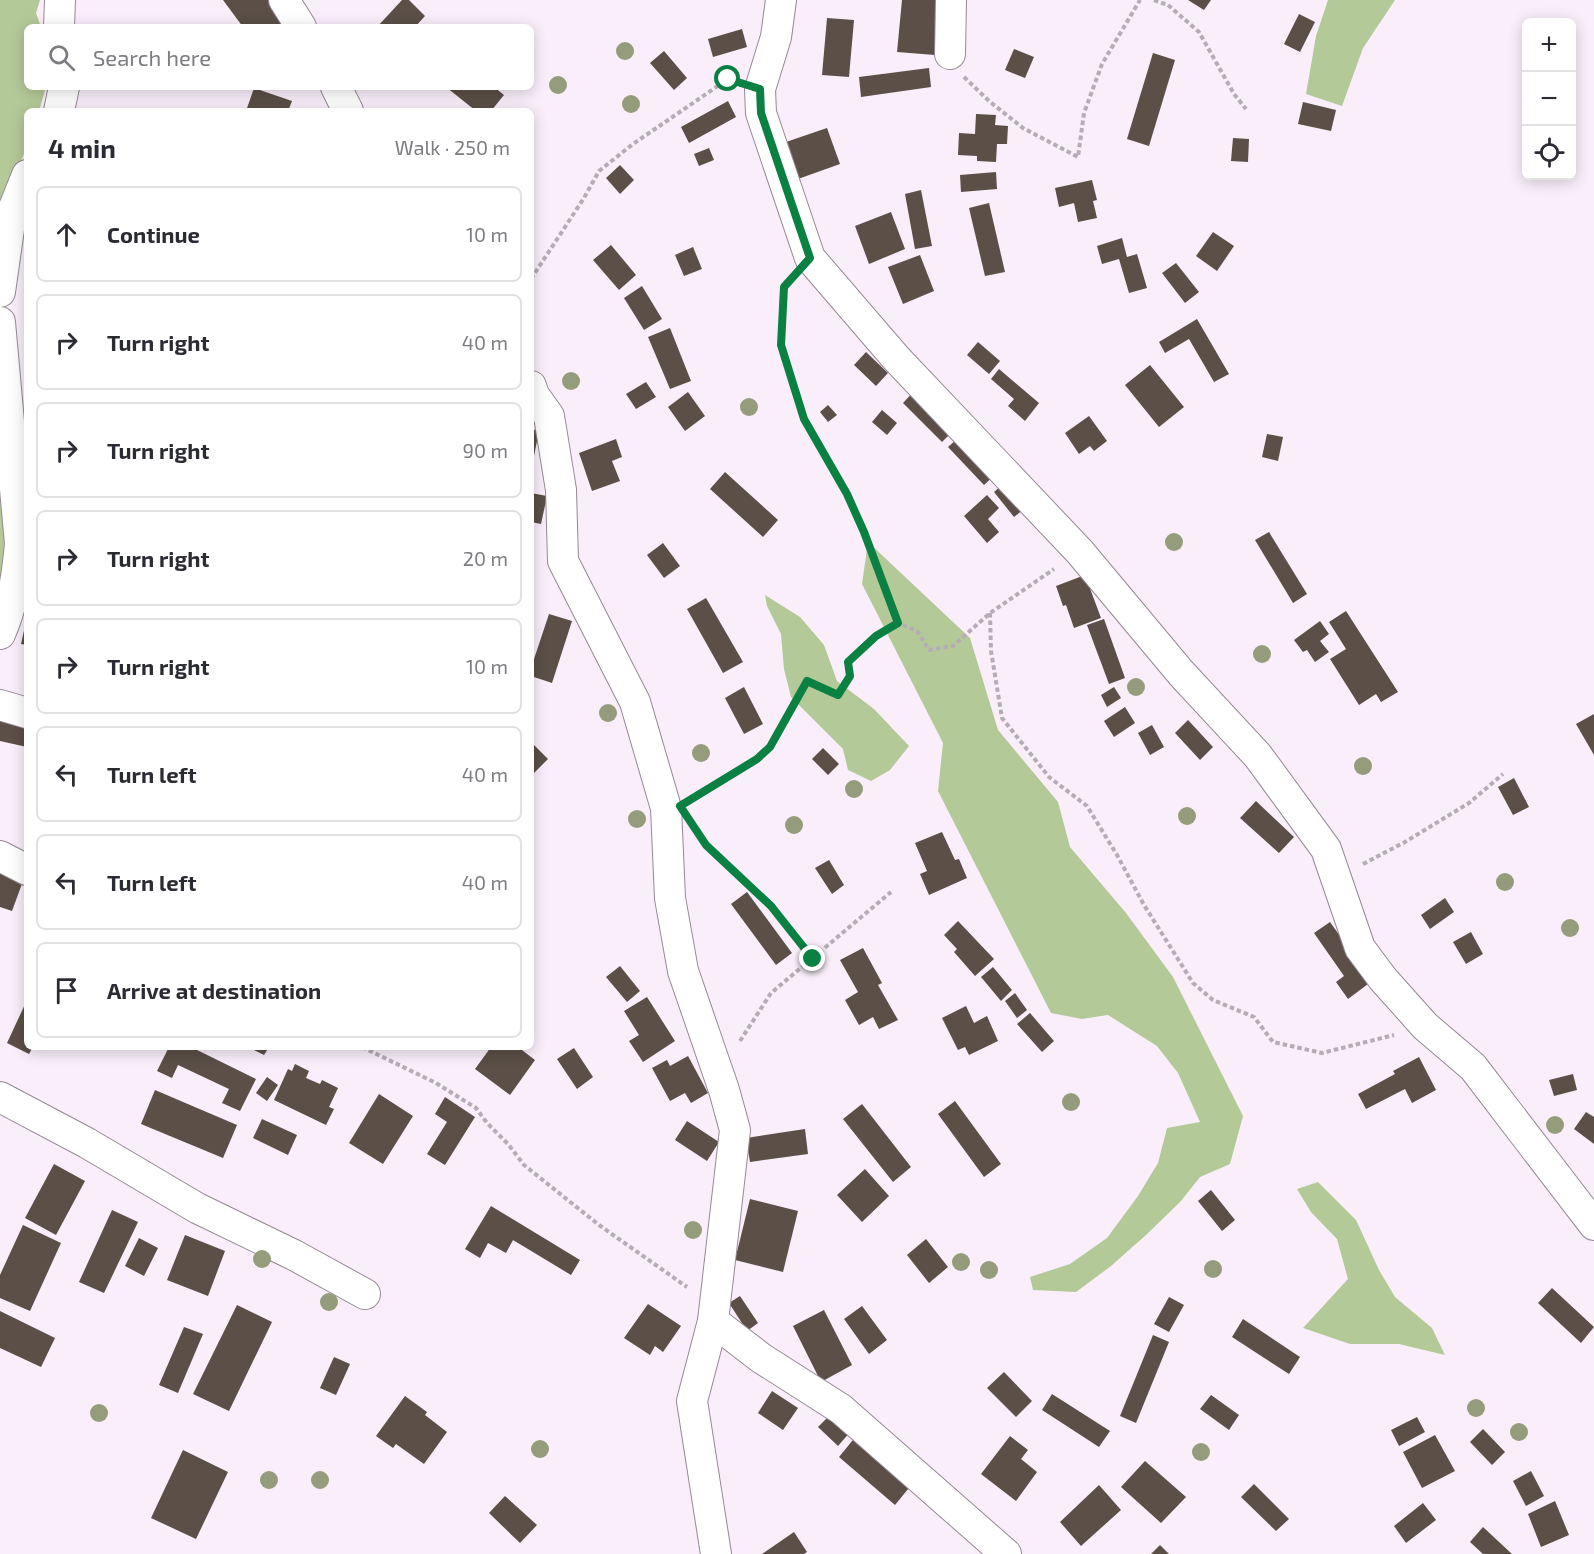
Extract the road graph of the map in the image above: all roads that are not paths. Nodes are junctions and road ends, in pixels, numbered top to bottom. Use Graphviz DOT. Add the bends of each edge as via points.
graph roads {
  1 [pos="60,0"];
  2 [pos="284,0"];
  3 [pos="781,0"];
  4 [pos="951,0"];
  5 [pos="59,24"];
  6 [pos="299,24"];
  7 [pos="950,54"];
  8 [pos="63,90"];
  9 [pos="338,90"];
  10 [pos="60,108"];
  11 [pos="346,108"];
  12 [pos="24,182"];
  13 [pos="0,292"];
  14 [pos="0,322"];
  15 [pos="534,395"];
  16 [pos="0,634"];
  17 [pos="0,705"];
  18 [pos="24,712"];
  19 [pos="0,856"];
  20 [pos="24,868"];
  21 [pos="0,1097"];
  22 [pos="1594,1225"];
  23 [pos="365,1294"];
  24 [pos="713,1321"];
  25 [pos="716,1554"];
  26 [pos="1005,1554"];
  1 -- 5 [label="street"];
  2 -- 6 [label="street"];
  3 -- 22 [label="street" via="776,37 760,89 761,113 810,258 896,358 1080,552 1181,673 1258,756 1326,849 1360,948 1425,1026 1473,1067"];
  4 -- 7 [label="street"];
  8 -- 10 [label="street"];
  9 -- 11 [label="street"];
  12 -- 13 [label="street" via="11,215"];
  14 -- 16 [label="street" via="20,544 17,577"];
  15 -- 24 [label="street" via="549,416 561,490 563,561 635,702 666,808 670,898 683,971 735,1130"];
  17 -- 18 [label="street"];
  19 -- 20 [label="street"];
  21 -- 23 [label="street" via="197,1208"];
  24 -- 25 [label="street" via="692,1401"];
  24 -- 26 [label="street" via="761,1358 841,1409"];
}
